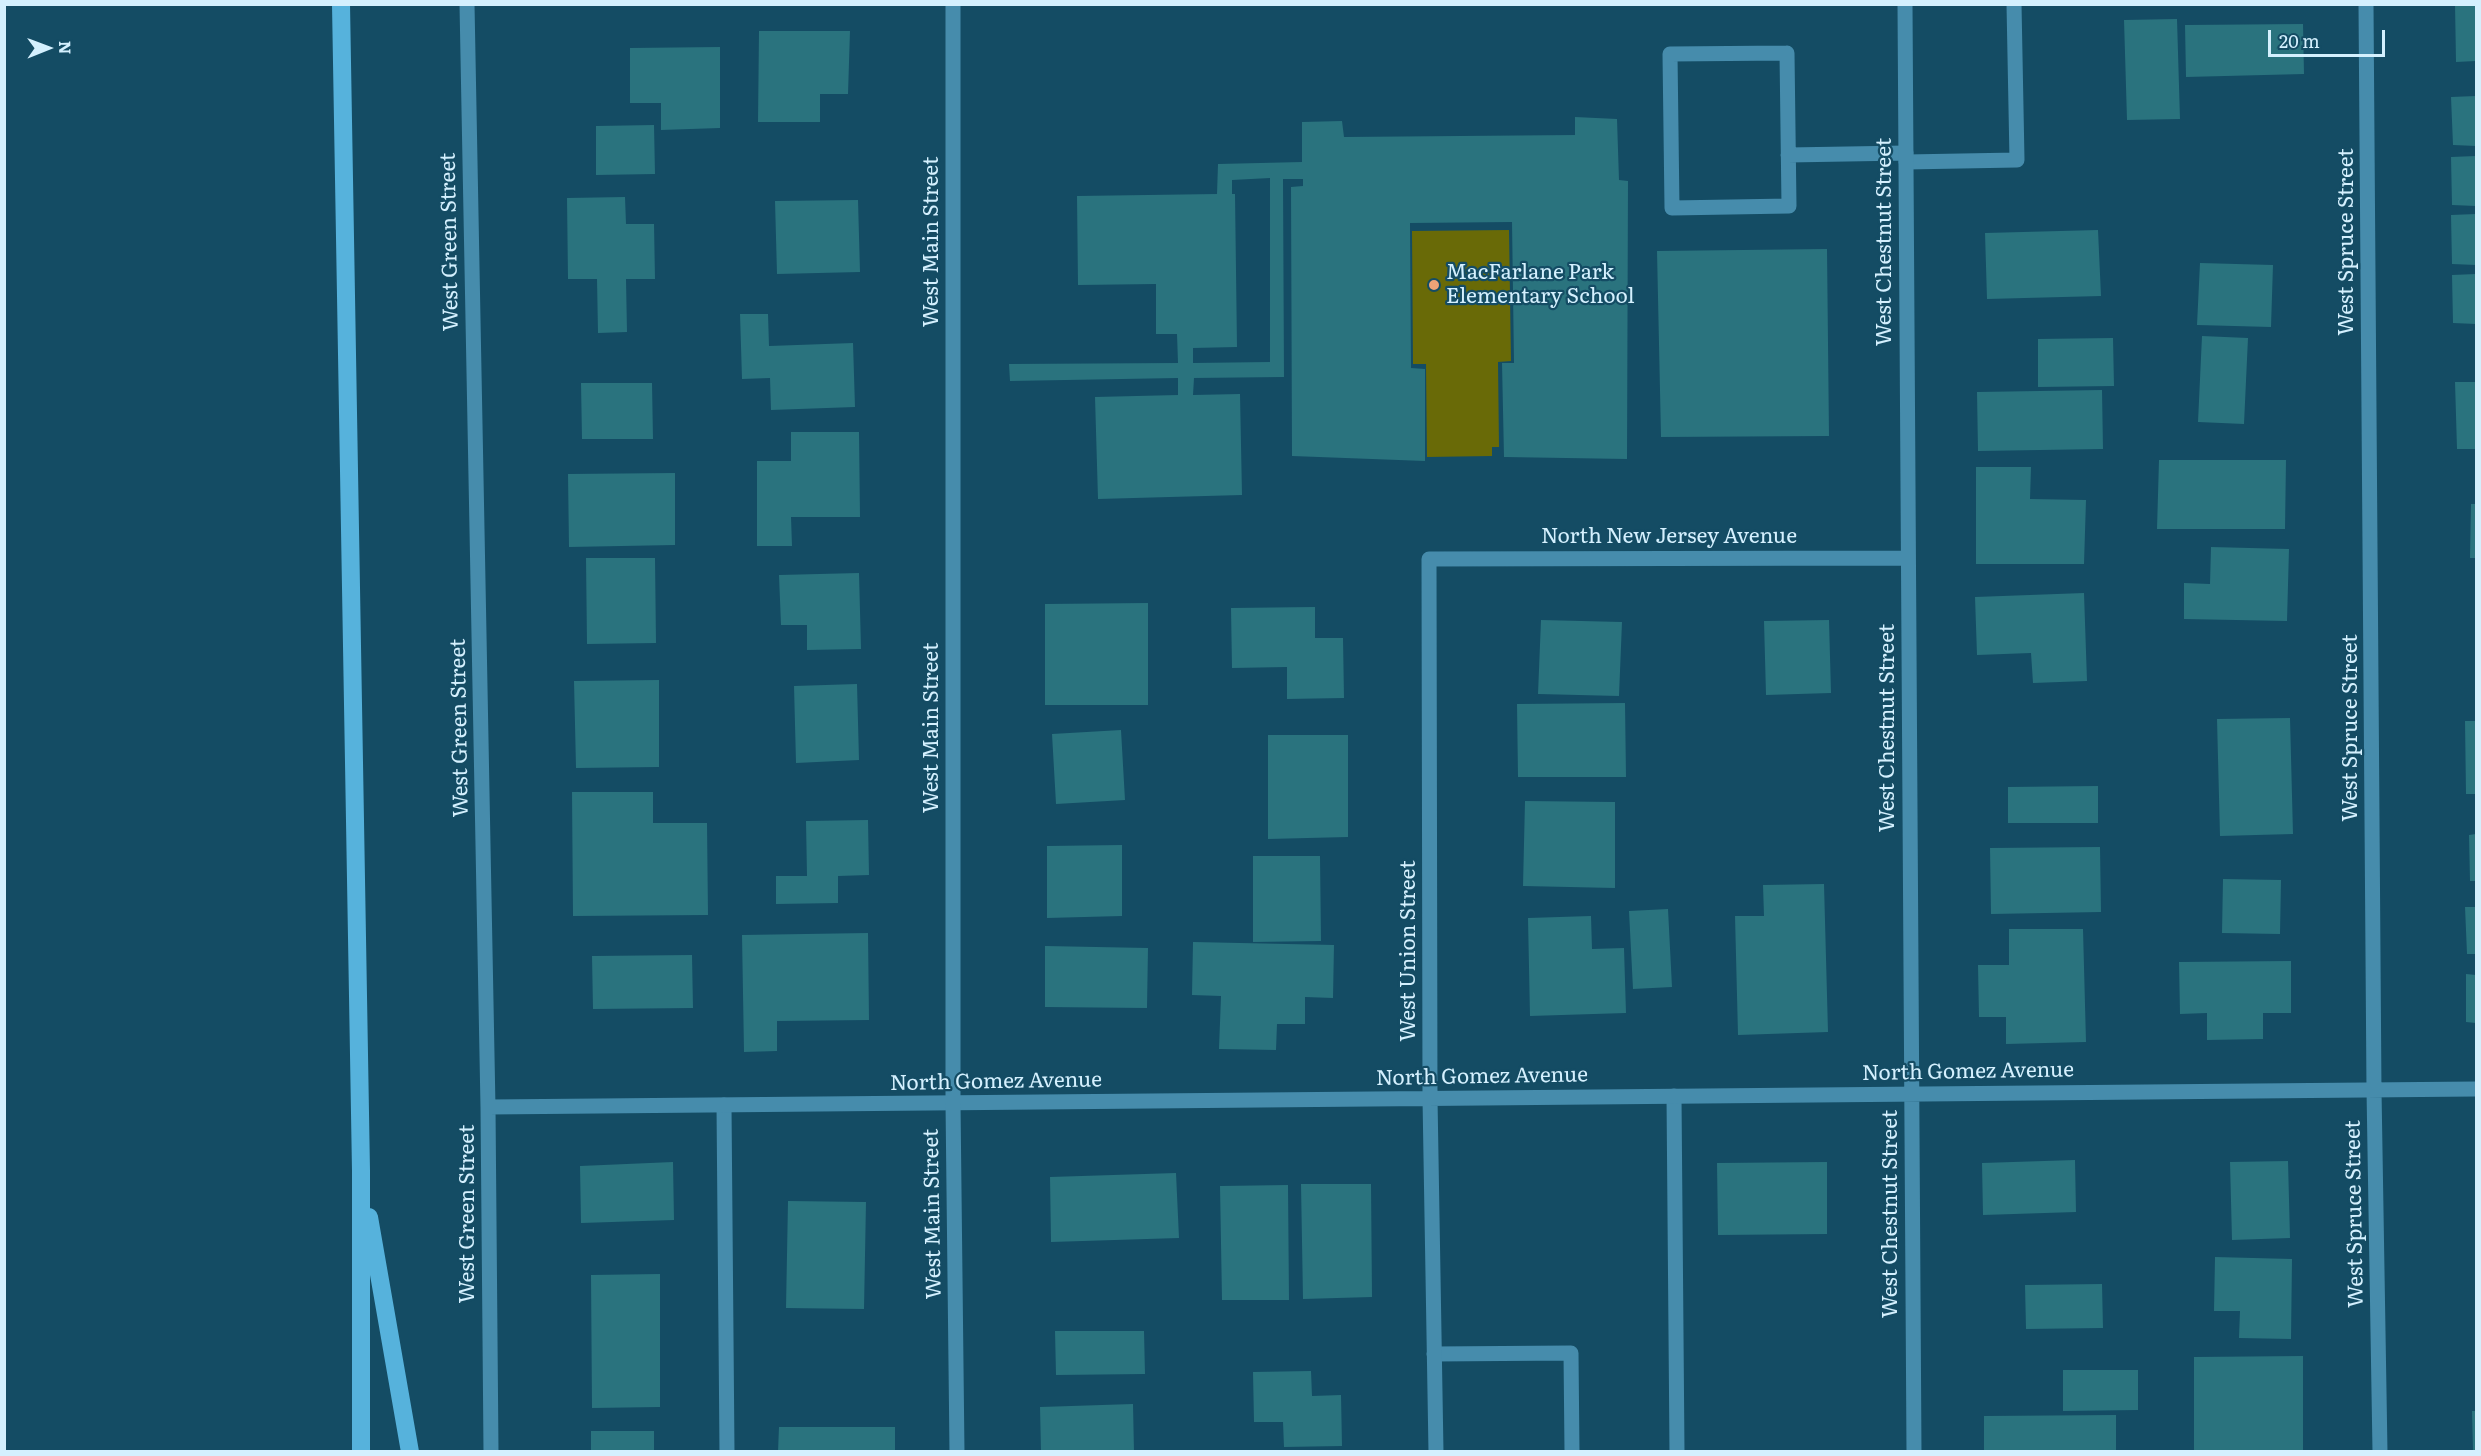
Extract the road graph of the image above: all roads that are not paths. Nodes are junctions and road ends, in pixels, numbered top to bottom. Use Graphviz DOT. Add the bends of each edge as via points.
graph roads {
  1 [pos="341,4"];
  2 [pos="467,4"];
  3 [pos="954,4"];
  4 [pos="1905,4"];
  5 [pos="2014,4"];
  6 [pos="2366,4"];
  7 [pos="1788,155"];
  8 [pos="1906,157"];
  9 [pos="1908,558"];
  10 [pos="1429,559"];
  11 [pos="2476,1089"];
  12 [pos="2374,1090"];
  13 [pos="1912,1093"];
  14 [pos="1674,1096"];
  15 [pos="1430,1098"];
  16 [pos="953,1103"];
  17 [pos="724,1106"];
  18 [pos="488,1107"];
  19 [pos="361,1171"];
  20 [pos="1434,1354"];
  21 [pos="361,1452"];
  22 [pos="410,1452"];
  23 [pos="491,1452"];
  24 [pos="727,1452"];
  25 [pos="957,1452"];
  26 [pos="1436,1452"];
  27 [pos="1572,1452"];
  28 [pos="1677,1452"];
  29 [pos="1914,1452"];
  30 [pos="2380,1452"];
  1 -- 19 [label="highway"];
  2 -- 18 [label="street, West Green Street"];
  3 -- 16 [label="street, West Main Street"];
  4 -- 8 [label="street, West Chestnut Street"];
  5 -- 8 [label="street" via="2017,160"];
  6 -- 12 [label="street, West Spruce Street"];
  7 -- 7 [label="street" via="1787,53 1670,54 1672,208 1789,206"];
  7 -- 8 [label="street"];
  8 -- 9 [label="street, West Chestnut Street"];
  9 -- 10 [label="street, North New Jersey Avenue"];
  9 -- 13 [label="street, West Chestnut Street"];
  10 -- 15 [label="street, West Union Street"];
  11 -- 12 [label="street, North Gomez Avenue"];
  12 -- 13 [label="street, North Gomez Avenue"];
  12 -- 30 [label="street, West Spruce Street"];
  13 -- 14 [label="street, North Gomez Avenue"];
  13 -- 29 [label="street, West Chestnut Street"];
  14 -- 15 [label="street, North Gomez Avenue"];
  14 -- 28 [label="street"];
  15 -- 16 [label="street, North Gomez Avenue"];
  15 -- 20 [label="street, West Union Street"];
  16 -- 17 [label="street, North Gomez Avenue"];
  16 -- 25 [label="street, West Main Street"];
  17 -- 18 [label="street, North Gomez Avenue"];
  17 -- 24 [label="street"];
  18 -- 23 [label="street, West Green Street"];
  19 -- 21 [label="highway"];
  19 -- 22 [label="highway"];
  20 -- 26 [label="street, West Union Street"];
  20 -- 27 [label="street" via="1570,1353"];
}
